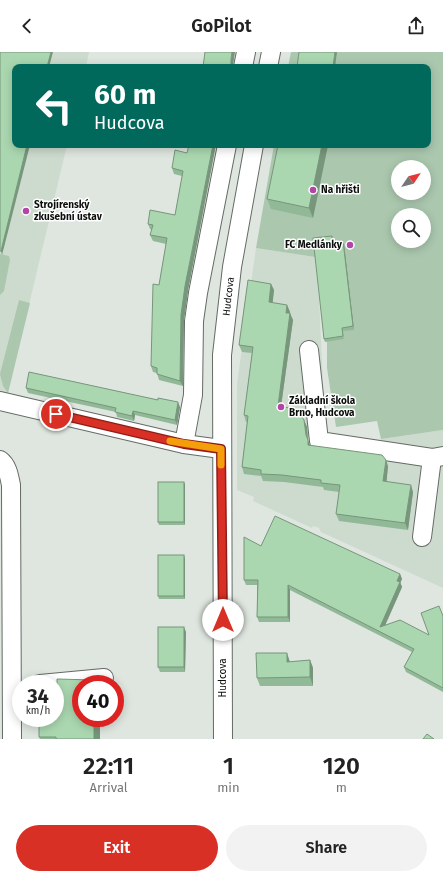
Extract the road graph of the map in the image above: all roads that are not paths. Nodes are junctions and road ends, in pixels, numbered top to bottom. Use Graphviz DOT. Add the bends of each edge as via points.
graph roads {
  1 [pos="246,52"];
  2 [pos="271,52"];
  3 [pos="244,64"];
  4 [pos="269,64"];
  5 [pos="226,148"];
  6 [pos="253,148"];
  7 [pos="309,350"];
  8 [pos="0,401"];
  9 [pos="184,444"];
  10 [pos="221,449"];
  11 [pos="437,457"];
  12 [pos="0,460"];
  13 [pos="422,536"];
  14 [pos="11,686"];
  15 [pos="12,739"];
  16 [pos="223,739"];
  1 -- 3 [label="street"];
  2 -- 4 [label="street"];
  5 -- 9 [label="street" via="198,293 194,321 193,395"];
  6 -- 10 [label="street, Hudcova" via="232,267 222,355"];
  7 -- 11 [label="street" via="319,442"];
  8 -- 9 [label="street"];
  9 -- 10 [label="street"];
  10 -- 16 [label="street, Hudcova"];
  11 -- 13 [label="street"];
  12 -- 14 [label="street" via="9,473 11,485"];
  14 -- 15 [label="street"];
}
